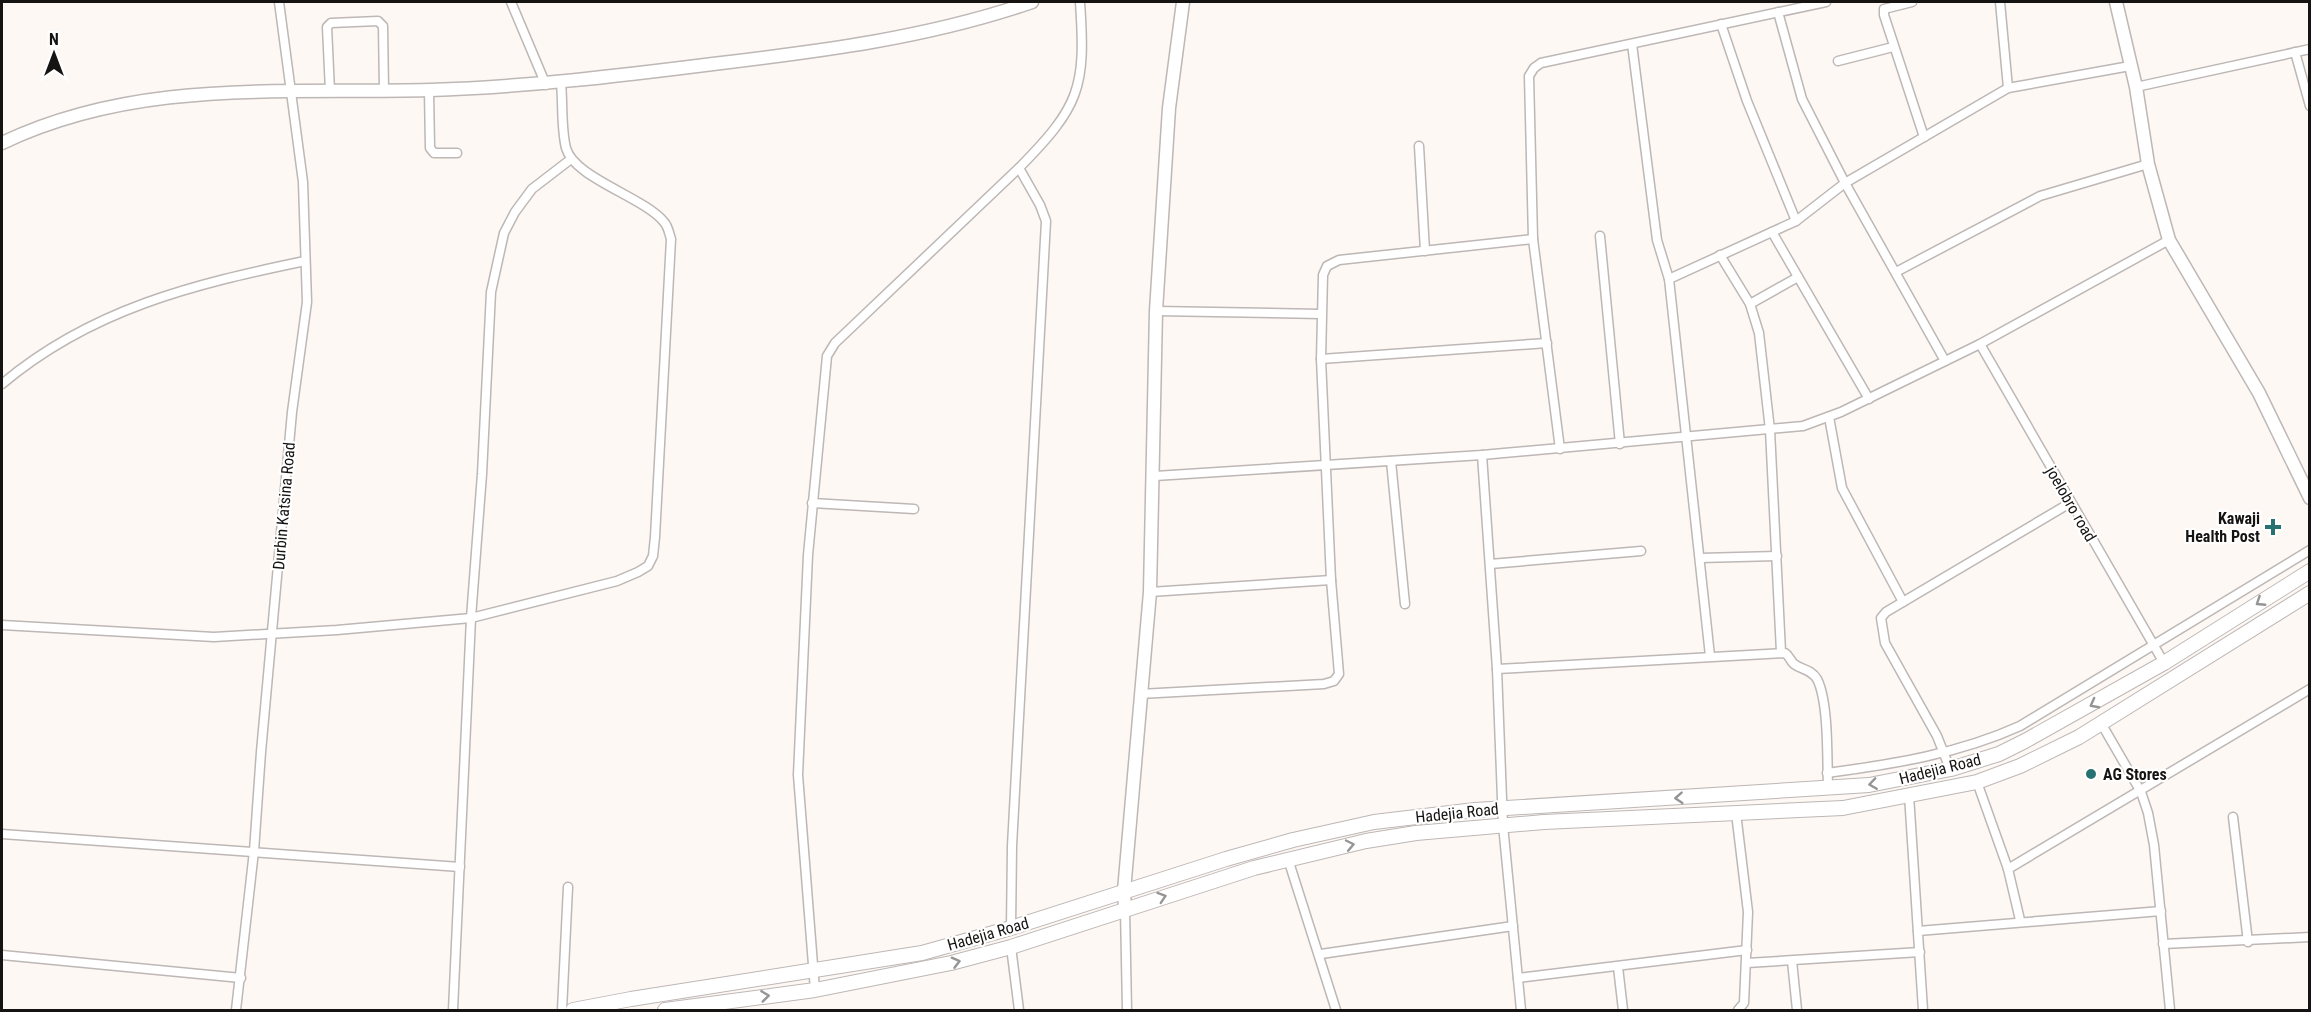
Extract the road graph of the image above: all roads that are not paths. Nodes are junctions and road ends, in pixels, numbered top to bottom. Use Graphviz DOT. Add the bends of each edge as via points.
graph roads {
  1 [pos="279,2"];
  2 [pos="511,2"];
  3 [pos="1032,2"];
  4 [pos="1080,2"];
  5 [pos="1183,2"];
  6 [pos="1826,2"];
  7 [pos="1912,2"];
  8 [pos="2000,2"];
  9 [pos="2116,2"];
  10 [pos="1778,12"];
  11 [pos="1721,24"];
  12 [pos="1632,44"];
  13 [pos="1893,47"];
  14 [pos="2310,49"];
  15 [pos="2295,52"];
  16 [pos="1838,61"];
  17 [pos="2130,66"];
  18 [pos="561,83"];
  19 [pos="546,85"];
  20 [pos="2136,87"];
  21 [pos="2008,88"];
  22 [pos="384,90"];
  23 [pos="429,90"];
  24 [pos="291,91"];
  25 [pos="330,91"];
  26 [pos="2310,106"];
  27 [pos="1924,137"];
  28 [pos="2,143"];
  29 [pos="1419,146"];
  30 [pos="457,153"];
  31 [pos="571,159"];
  32 [pos="2148,164"];
  33 [pos="1018,168"];
  34 [pos="1845,183"];
  35 [pos="1796,221"];
  36 [pos="1772,232"];
  37 [pos="1600,236"];
  38 [pos="1533,240"];
  39 [pos="2169,240"];
  40 [pos="1425,251"];
  41 [pos="1720,255"];
  42 [pos="305,261"];
  43 [pos="1896,272"];
  44 [pos="1798,277"];
  45 [pos="1669,279"];
  46 [pos="1750,304"];
  47 [pos="1156,311"];
  48 [pos="1321,314"];
  49 [pos="1547,343"];
  50 [pos="1980,344"];
  51 [pos="1321,359"];
  52 [pos="1945,361"];
  53 [pos="2,384"];
  54 [pos="1869,399"];
  55 [pos="1829,417"];
  56 [pos="1770,430"];
  57 [pos="1685,438"];
  58 [pos="1620,444"];
  59 [pos="1560,449"];
  60 [pos="1482,455"];
  61 [pos="1391,461"];
  62 [pos="1327,465"];
  63 [pos="1155,476"];
  64 [pos="2310,498"];
  65 [pos="813,503"];
  66 [pos="2070,503"];
  67 [pos="914,510"];
  68 [pos="2310,550"];
  69 [pos="1641,551"];
  70 [pos="1777,556"];
  71 [pos="1700,558"];
  72 [pos="1490,564"];
  73 [pos="2310,571"];
  74 [pos="1331,580"];
  75 [pos="1150,592"];
  76 [pos="2310,593"];
  77 [pos="1903,602"];
  78 [pos="1405,604"];
  79 [pos="471,618"];
  80 [pos="2,625"];
  81 [pos="272,634"];
  82 [pos="2154,647"];
  83 [pos="1781,652"];
  84 [pos="1710,657"];
  85 [pos="2164,663"];
  86 [pos="1497,669"];
  87 [pos="2310,689"];
  88 [pos="1140,694"];
  89 [pos="2101,723"];
  90 [pos="1944,754"];
  91 [pos="1950,769"];
  92 [pos="1827,773"];
  93 [pos="1977,782"];
  94 [pos="1834,788"];
  95 [pos="2140,792"];
  96 [pos="1909,795"];
  97 [pos="1502,808"];
  98 [pos="1843,808"];
  99 [pos="1736,813"];
  100 [pos="2233,817"];
  101 [pos="1503,825"];
  102 [pos="2,834"];
  103 [pos="254,851"];
  104 [pos="1288,859"];
  105 [pos="460,867"];
  106 [pos="2008,869"];
  107 [pos="568,887"];
  108 [pos="1124,891"];
  109 [pos="1125,909"];
  110 [pos="2161,911"];
  111 [pos="2020,920"];
  112 [pos="1513,926"];
  113 [pos="1011,928"];
  114 [pos="1918,931"];
  115 [pos="2310,937"];
  116 [pos="2248,942"];
  117 [pos="2163,944"];
  118 [pos="1011,947"];
  119 [pos="1747,950"];
  120 [pos="1920,952"];
  121 [pos="1321,954"];
  122 [pos="2,955"];
  123 [pos="1792,961"];
  124 [pos="1747,963"];
  125 [pos="1618,967"];
  126 [pos="812,971"];
  127 [pos="241,978"];
  128 [pos="1518,978"];
  129 [pos="815,990"];
  130 [pos="236,1011"];
  131 [pos="453,1011"];
  132 [pos="562,1011"];
  133 [pos="573,1011"];
  134 [pos="665,1011"];
  135 [pos="1018,1011"];
  136 [pos="1126,1011"];
  137 [pos="1336,1011"];
  138 [pos="1521,1011"];
  139 [pos="1623,1011"];
  140 [pos="1738,1011"];
  141 [pos="1797,1011"];
  142 [pos="1923,1011"];
  143 [pos="2170,1011"];
  1 -- 24 [label="street, Durbin Katsina Road"];
  2 -- 19 [label="street"];
  3 -- 18 [label="street" via="900,38"];
  4 -- 33 [label="street" via="1083,61 1073,102 1045,141"];
  5 -- 47 [label="street" via="1169,108"];
  6 -- 10 [label="street"];
  7 -- 13 [label="street" via="1884,9"];
  8 -- 21 [label="street"];
  9 -- 17 [label="street"];
  10 -- 11 [label="street"];
  10 -- 34 [label="street" via="1802,99"];
  11 -- 12 [label="street"];
  11 -- 35 [label="street" via="1747,101"];
  12 -- 38 [label="street" via="1541,63 1529,76"];
  12 -- 45 [label="street" via="1657,240"];
  13 -- 16 [label="street"];
  13 -- 27 [label="street"];
  14 -- 15 [label="street"];
  15 -- 20 [label="street"];
  15 -- 26 [label="street"];
  17 -- 20 [label="street"];
  17 -- 21 [label="street"];
  18 -- 19 [label="street"];
  18 -- 31 [label="street" via="566,147"];
  19 -- 23 [label="street"];
  20 -- 32 [label="street"];
  21 -- 27 [label="street"];
  22 -- 23 [label="street"];
  22 -- 25 [label="street"];
  22 -- 25 [label="street" via="384,26 378,21 331,23 327,27"];
  23 -- 30 [label="street" via="430,148 434,153"];
  24 -- 25 [label="street"];
  24 -- 28 [label="street" via="170,95 34,128"];
  24 -- 42 [label="street, Durbin Katsina Road" via="303,182"];
  27 -- 34 [label="street"];
  29 -- 40 [label="street"];
  31 -- 79 [label="street" via="532,189 515,212 497,260 491,292"];
  31 -- 79 [label="street" via="655,213 666,224 671,239 653,556 648,566 617,581"];
  32 -- 39 [label="street"];
  32 -- 43 [label="street" via="2040,196"];
  33 -- 65 [label="street" via="835,342 826,356"];
  33 -- 113 [label="street" via="1046,221 1012,846"];
  34 -- 35 [label="street"];
  34 -- 43 [label="street"];
  35 -- 36 [label="street"];
  36 -- 41 [label="street"];
  36 -- 44 [label="street"];
  37 -- 58 [label="street"];
  38 -- 40 [label="street"];
  38 -- 49 [label="street"];
  39 -- 50 [label="street"];
  39 -- 64 [label="street" via="2259,393"];
  40 -- 48 [label="street" via="1339,260 1327,266"];
  41 -- 45 [label="street"];
  41 -- 46 [label="street"];
  42 -- 53 [label="street" via="207,281 117,313 44,351"];
  42 -- 81 [label="street, Durbin Katsina Road" via="307,302 291,424"];
  43 -- 52 [label="street"];
  44 -- 46 [label="street"];
  44 -- 54 [label="street"];
  45 -- 57 [label="street"];
  46 -- 56 [label="street" via="1759,333"];
  47 -- 48 [label="street"];
  47 -- 63 [label="street"];
  48 -- 51 [label="street"];
  49 -- 51 [label="street"];
  49 -- 59 [label="street"];
  50 -- 52 [label="street"];
  50 -- 66 [label="street, joelobro road"];
  51 -- 62 [label="street"];
  52 -- 54 [label="street"];
  54 -- 55 [label="street"];
  55 -- 56 [label="street" via="1803,426"];
  55 -- 77 [label="street" via="1842,488"];
  56 -- 57 [label="street"];
  56 -- 70 [label="street"];
  57 -- 58 [label="street"];
  57 -- 71 [label="street"];
  58 -- 59 [label="street"];
  59 -- 60 [label="street"];
  60 -- 61 [label="street"];
  60 -- 72 [label="street"];
  61 -- 62 [label="street"];
  61 -- 78 [label="street"];
  62 -- 63 [label="street"];
  62 -- 74 [label="street"];
  63 -- 75 [label="street"];
  65 -- 67 [label="street"];
  65 -- 126 [label="street" via="798,775"];
  66 -- 77 [label="street"];
  66 -- 82 [label="street, joelobro road"];
  68 -- 82 [label="street"];
  69 -- 72 [label="street"];
  70 -- 71 [label="street"];
  70 -- 83 [label="street"];
  71 -- 84 [label="street"];
  72 -- 86 [label="street"];
  73 -- 85 [label="main road, Hadejia Road, one-way"];
  74 -- 75 [label="street"];
  74 -- 88 [label="street" via="1339,674 1334,681"];
  75 -- 88 [label="street"];
  76 -- 89 [label="main road, Hadejia Road"];
  77 -- 90 [label="street" via="1881,618 1885,644"];
  79 -- 81 [label="street"];
  79 -- 105 [label="street"];
  80 -- 81 [label="street" via="214,636"];
  81 -- 103 [label="street, Durbin Katsina Road"];
  82 -- 85 [label="street, joelobro road"];
  82 -- 90 [label="street" via="2020,726 1983,743"];
  83 -- 84 [label="street"];
  83 -- 92 [label="street" via="1816,678 1823,711"];
  84 -- 86 [label="street"];
  85 -- 91 [label="main road, Hadejia Road, one-way" via="1999,754"];
  86 -- 97 [label="street"];
  87 -- 95 [label="street"];
  88 -- 108 [label="street"];
  89 -- 93 [label="main road, Hadejia Road" via="2020,766"];
  89 -- 95 [label="street"];
  90 -- 91 [label="street"];
  90 -- 92 [label="street"];
  91 -- 94 [label="main road, Hadejia Road, one-way"];
  92 -- 94 [label="street"];
  93 -- 96 [label="main road, Hadejia Road"];
  93 -- 106 [label="street"];
  94 -- 97 [label="main road, Hadejia Road, one-way"];
  94 -- 98 [label="main road"];
  95 -- 106 [label="street"];
  95 -- 110 [label="street" via="2154,845"];
  96 -- 98 [label="main road, Hadejia Road"];
  96 -- 114 [label="street"];
  97 -- 101 [label="street"];
  97 -- 108 [label="main road, Hadejia Road" via="1374,822 1293,840"];
  98 -- 99 [label="main road, Hadejia Road"];
  99 -- 101 [label="main road, Hadejia Road"];
  99 -- 119 [label="street" via="1748,912"];
  100 -- 116 [label="street"];
  104 -- 101 [label="main road, Hadejia Road, one-way" via="1416,833"];
  101 -- 112 [label="street"];
  102 -- 103 [label="street"];
  103 -- 105 [label="street"];
  103 -- 127 [label="street, Durbin Katsina Road"];
  109 -- 104 [label="main road, Hadejia Road, one-way"];
  104 -- 121 [label="street"];
  105 -- 131 [label="street"];
  106 -- 111 [label="street"];
  107 -- 132 [label="street"];
  108 -- 109 [label="street"];
  108 -- 113 [label="main road, Hadejia Road"];
  109 -- 118 [label="main road, Hadejia Road"];
  109 -- 136 [label="street"];
  110 -- 111 [label="street"];
  110 -- 117 [label="street"];
  111 -- 114 [label="street"];
  112 -- 121 [label="street"];
  112 -- 128 [label="street"];
  113 -- 126 [label="main road, Hadejia Road" via="922,953"];
  114 -- 120 [label="street"];
  115 -- 116 [label="street"];
  116 -- 117 [label="street"];
  117 -- 143 [label="street"];
  129 -- 118 [label="main road, Hadejia Road, one-way"];
  118 -- 135 [label="street"];
  119 -- 124 [label="street"];
  119 -- 125 [label="street"];
  120 -- 123 [label="street"];
  120 -- 142 [label="street"];
  121 -- 137 [label="street"];
  122 -- 127 [label="street"];
  123 -- 124 [label="street"];
  123 -- 141 [label="street"];
  124 -- 140 [label="street" via="1744,1003"];
  125 -- 128 [label="street"];
  125 -- 139 [label="street"];
  126 -- 129 [label="street"];
  126 -- 133 [label="main road, Hadejia Road"];
  127 -- 130 [label="street, Durbin Katsina Road"];
  128 -- 138 [label="street"];
  134 -- 129 [label="main road, Hadejia Road, one-way"];
}
